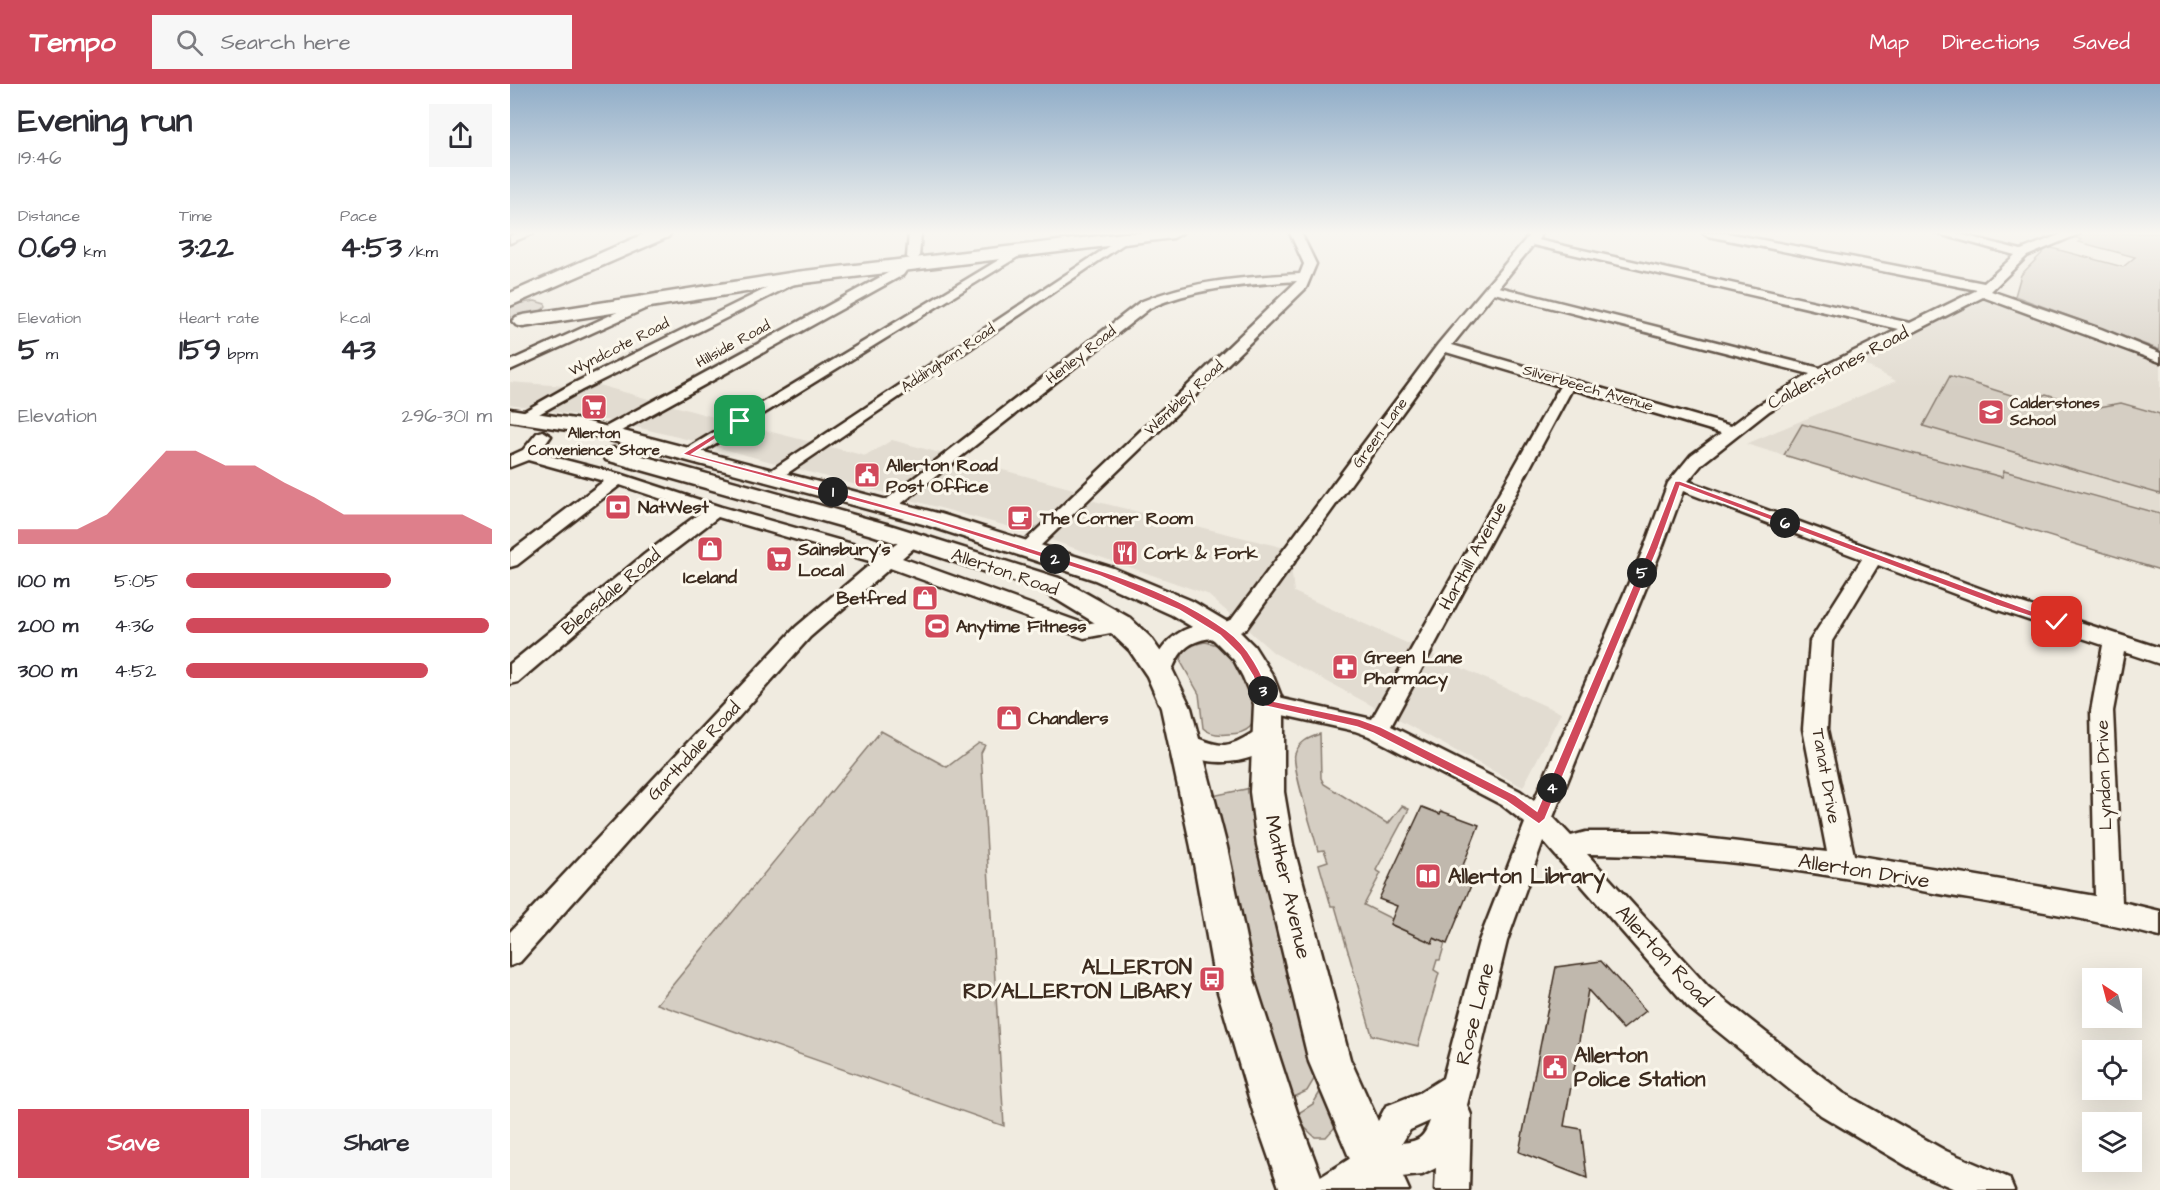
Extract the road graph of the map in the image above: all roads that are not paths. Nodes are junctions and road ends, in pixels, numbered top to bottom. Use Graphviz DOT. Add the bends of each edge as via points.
graph roads {
  1 [pos="564,285"];
  2 [pos="568,285"];
  3 [pos="705,285"];
  4 [pos="750,285"];
  5 [pos="783,285"];
  6 [pos="876,285"];
  7 [pos="965,285"];
  8 [pos="1050,285"];
  9 [pos="1226,285"];
  10 [pos="1302,285"];
  11 [pos="1495,285"];
  12 [pos="1732,285"];
  13 [pos="1959,285"];
  14 [pos="1991,285"];
  15 [pos="1492,289"];
  16 [pos="1985,290"];
  17 [pos="657,298"];
  18 [pos="551,300"];
  19 [pos="513,315"];
  20 [pos="1914,328"];
  21 [pos="1443,347"];
  22 [pos="2160,358"];
  23 [pos="510,366"];
  24 [pos="1822,373"];
  25 [pos="1569,382"];
  26 [pos="514,421"];
  27 [pos="1732,432"];
  28 [pos="606,433"];
  29 [pos="536,445"];
  30 [pos="686,454"];
  31 [pos="510,462"];
  32 [pos="770,477"];
  33 [pos="617,479"];
  34 [pos="1677,483"];
  35 [pos="887,506"];
  36 [pos="716,511"];
  37 [pos="913,541"];
  38 [pos="1025,550"];
  39 [pos="1873,557"];
  40 [pos="887,560"];
  41 [pos="510,561"];
  42 [pos="1182,608"];
  43 [pos="1120,625"];
  44 [pos="1224,633"];
  45 [pos="2115,640"];
  46 [pos="2160,656"];
  47 [pos="1160,673"];
  48 [pos="510,676"];
  49 [pos="1268,719"];
  50 [pos="1377,730"];
  51 [pos="1184,743"];
  52 [pos="1539,819"];
  53 [pos="1566,849"];
  54 [pos="1843,865"];
  55 [pos="2109,911"];
  56 [pos="2160,924"];
  57 [pos="510,952"];
  58 [pos="1456,1088"];
  59 [pos="1380,1177"];
  60 [pos="1958,1182"];
  61 [pos="1303,1190"];
  62 [pos="1331,1190"];
  63 [pos="1452,1190"];
  64 [pos="1997,1190"];
  1 -- 18 [label="highway"];
  2 -- 19 [label="highway"];
  3 -- 18 [label="highway" via="616,298"];
  4 -- 17 [label="highway"];
  5 -- 26 [label="street, Wyndcote Road"];
  6 -- 28 [label="street, Hillside Road"];
  7 -- 30 [label="street"];
  8 -- 32 [label="street, Addingham Road"];
  9 -- 35 [label="street, Henley Road" via="1190,288 1144,306"];
  10 -- 38 [label="street, Wembley Road"];
  11 -- 15 [label="street, Green Lane"];
  12 -- 20 [label="street"];
  13 -- 16 [label="street"];
  14 -- 16 [label="street, Calderstones Road"];
  15 -- 21 [label="street, Green Lane"];
  15 -- 24 [label="street"];
  16 -- 20 [label="street, Calderstones Road"];
  16 -- 22 [label="street"];
  17 -- 19 [label="highway"];
  17 -- 23 [label="street"];
  18 -- 19 [label="highway" via="554,303 549,310"];
  20 -- 24 [label="street, Calderstones Road"];
  21 -- 25 [label="street, Silverbeech Avenue"];
  21 -- 44 [label="street, Green Lane" via="1271,583 1239,624"];
  24 -- 27 [label="street, Calderstones Road"];
  25 -- 27 [label="street, Silverbeech Avenue"];
  25 -- 50 [label="street, Harthill Avenue"];
  26 -- 28 [label="main road, Allerton Road" via="581,426"];
  26 -- 29 [label="main road, Allerton Road"];
  27 -- 34 [label="street, Calderstones Road" via="1697,459"];
  28 -- 30 [label="main road, Allerton Road"];
  29 -- 31 [label="street"];
  29 -- 33 [label="street, Allerton Road" via="536,458"];
  29 -- 37 [label="main road, Allerton Road" via="870,526"];
  30 -- 32 [label="main road, Allerton Road"];
  32 -- 35 [label="main road, Allerton Road"];
  33 -- 36 [label="street, Allerton Road"];
  33 -- 41 [label="street"];
  34 -- 39 [label="street"];
  34 -- 52 [label="street, Calderstones Road"];
  35 -- 38 [label="main road, Allerton Road"];
  36 -- 40 [label="street, Allerton Road"];
  36 -- 48 [label="street, Bleasdale Road" via="652,558"];
  37 -- 40 [label="street, Garthdale Road"];
  37 -- 43 [label="main road, Allerton Road" via="1050,584"];
  38 -- 42 [label="main road, Allerton Road" via="1104,574"];
  39 -- 45 [label="street"];
  39 -- 54 [label="street, Tanat Drive" via="1821,641 1815,729"];
  40 -- 43 [label="street, Allerton Road" via="1084,631"];
  40 -- 57 [label="street, Garthdale Road" via="803,632"];
  42 -- 44 [label="main road, Mather Avenue"];
  43 -- 47 [label="main road" via="1140,644"];
  44 -- 47 [label="street" via="1203,632 1181,640 1167,654"];
  44 -- 49 [label="main road, Mather Avenue" via="1244,653 1258,676"];
  45 -- 46 [label="street"];
  45 -- 55 [label="street, Lyndon Drive" via="2102,711"];
  47 -- 51 [label="main road" via="1176,708"];
  49 -- 50 [label="street, Allerton Road" via="1359,723"];
  49 -- 51 [label="street" via="1238,753 1202,753"];
  49 -- 59 [label="main road, Mather Avenue" via="1267,792 1275,845 1330,1062"];
  50 -- 52 [label="street, Allerton Road" via="1510,798"];
  51 -- 61 [label="main road" via="1235,982"];
  52 -- 53 [label="street, Allerton Road"];
  52 -- 58 [label="street, Rose Lane" via="1493,941"];
  53 -- 54 [label="street, Allerton Drive" via="1586,843 1652,843"];
  53 -- 60 [label="street, Allerton Road" via="1698,997 1832,1104 1934,1163"];
  54 -- 55 [label="street, Allerton Drive"];
  55 -- 56 [label="street, Allerton Drive"];
  58 -- 59 [label="street, Rose Lane" via="1438,1146 1422,1158"];
  58 -- 59 [label="street" via="1398,1118"];
  58 -- 63 [label="street"];
  59 -- 62 [label="street"];
  60 -- 64 [label="street, Allerton Road"];
}
